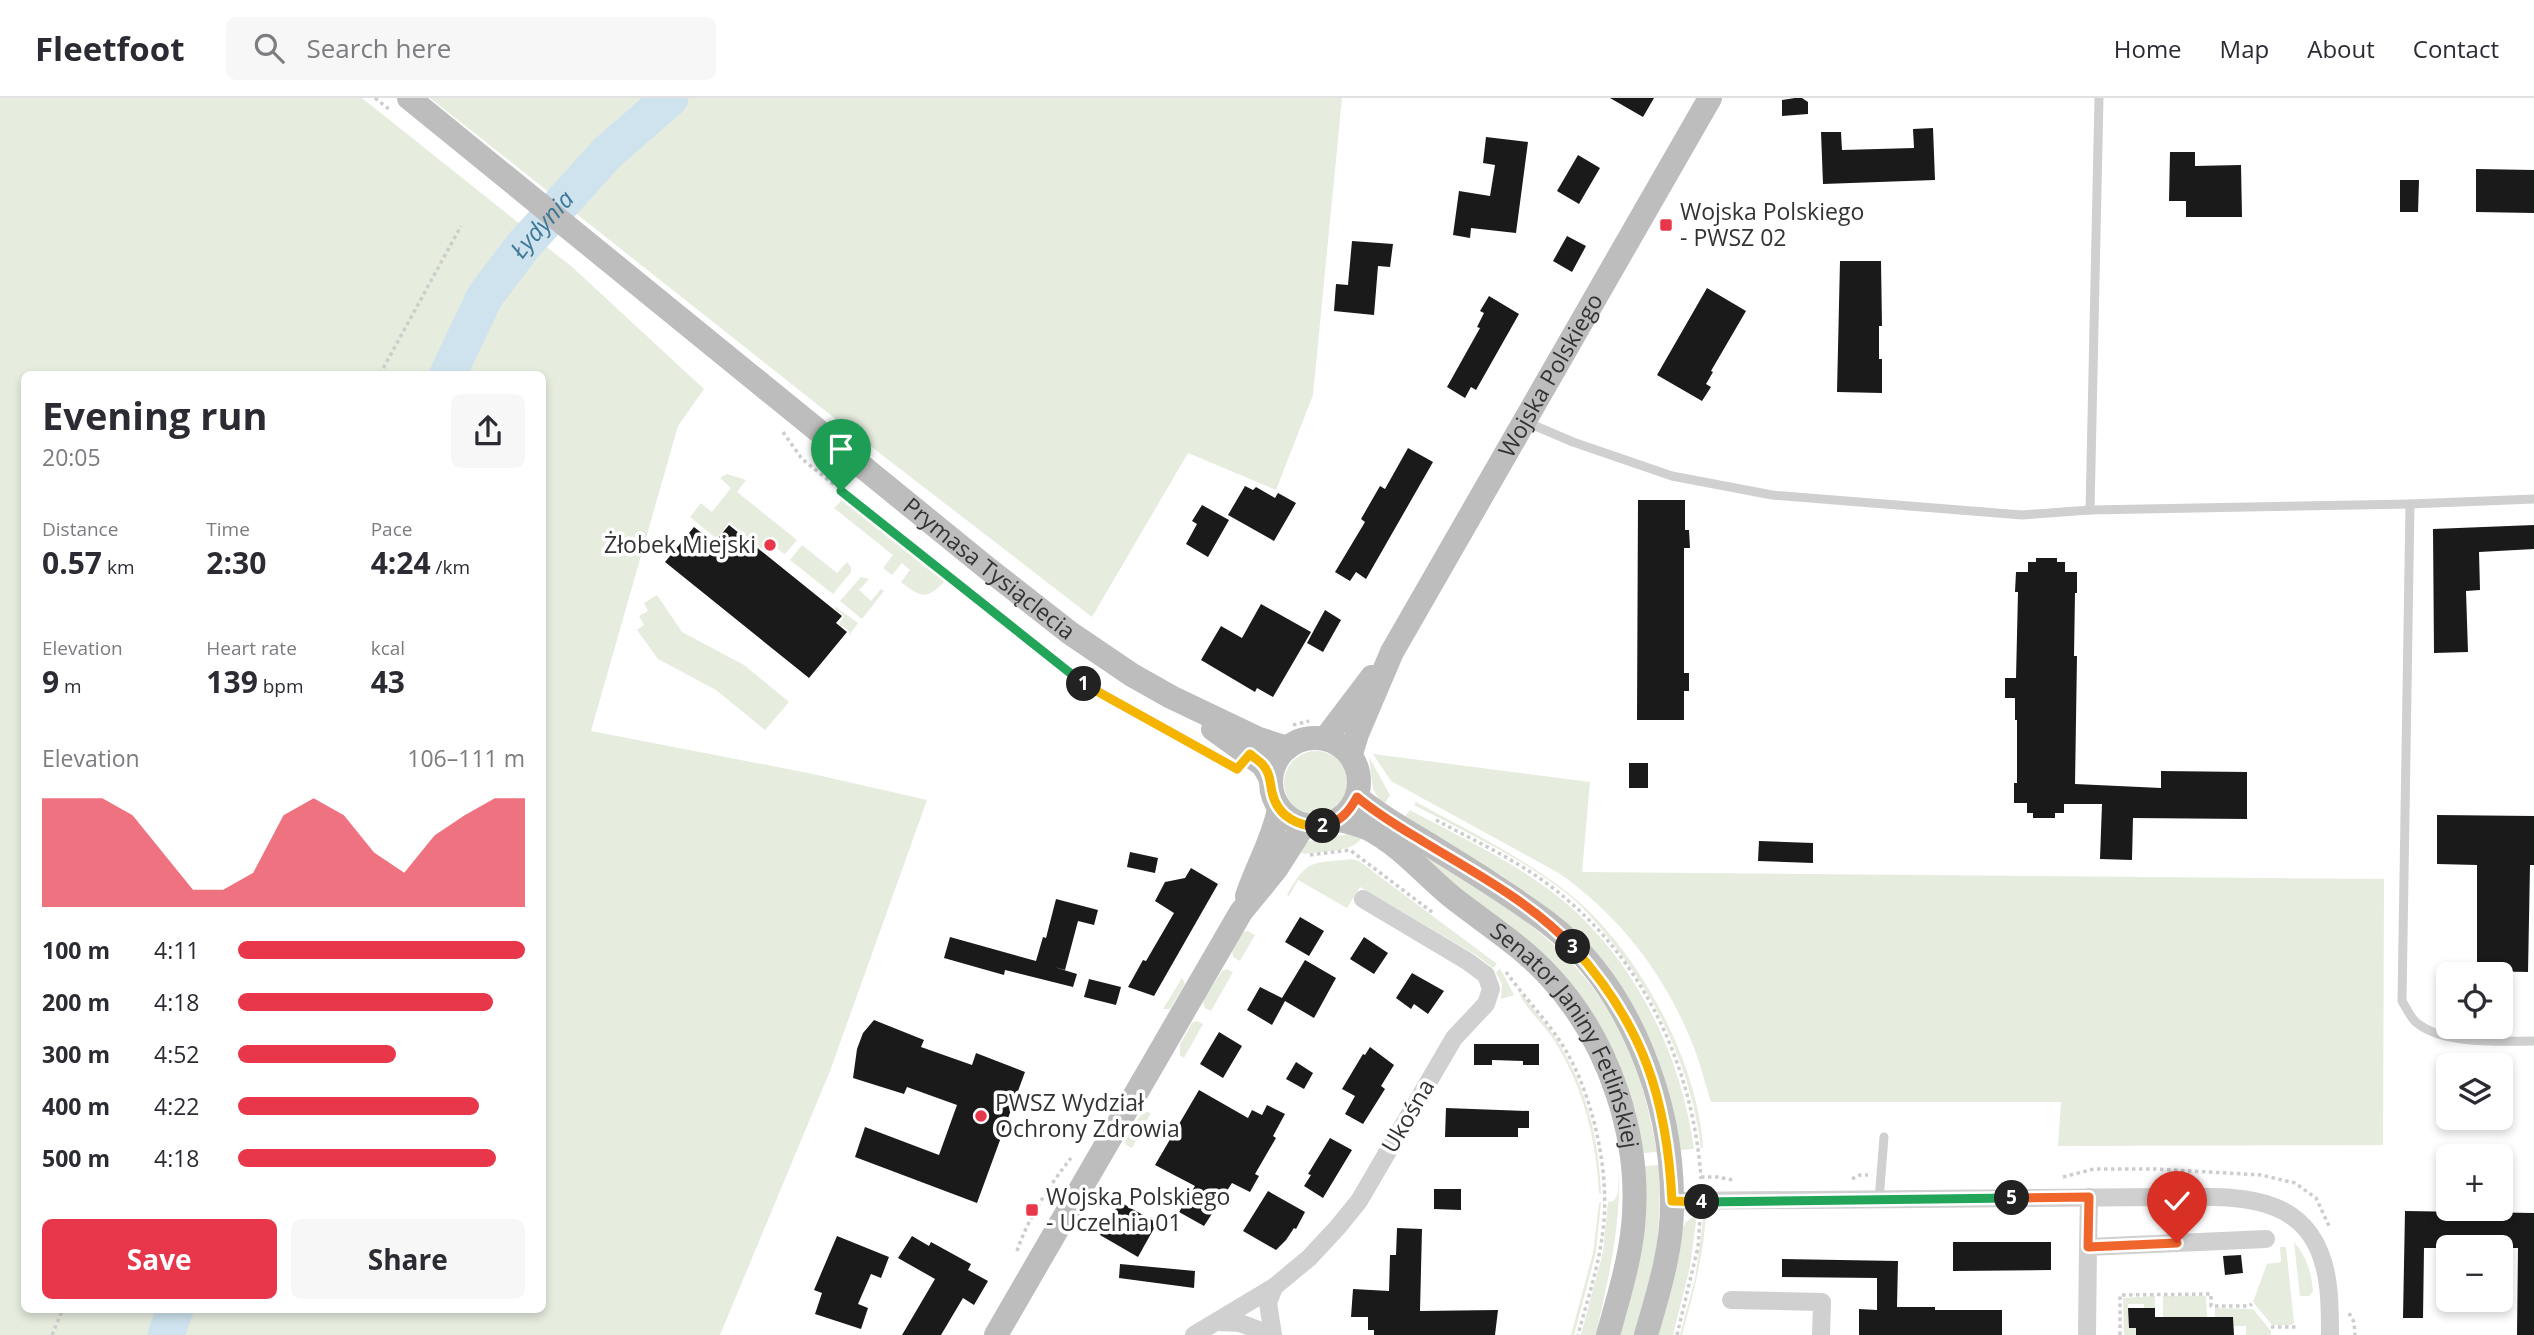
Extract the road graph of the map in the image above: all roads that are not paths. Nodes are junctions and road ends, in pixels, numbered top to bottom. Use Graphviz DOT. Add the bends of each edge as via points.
graph roads {
  1 [pos="409,98"];
  2 [pos="1710,98"];
  3 [pos="2099,98"];
  4 [pos="1524,421"];
  5 [pos="2534,499"];
  6 [pos="2410,504"];
  7 [pos="2090,510"];
  8 [pos="1392,652"];
  9 [pos="1171,697"];
  10 [pos="1318,730"];
  11 [pos="1287,738"];
  12 [pos="1351,754"];
  13 [pos="1271,779"];
  14 [pos="1357,797"];
  15 [pos="1279,809"];
  16 [pos="1339,820"];
  17 [pos="1304,825"];
  18 [pos="1363,899"];
  19 [pos="1241,912"];
  20 [pos="2534,1041"];
  21 [pos="1884,1137"];
  22 [pos="2089,1197"];
  23 [pos="1879,1200"];
  24 [pos="1672,1201"];
  25 [pos="2266,1239"];
  26 [pos="2088,1247"];
  27 [pos="1274,1287"];
  28 [pos="1731,1300"];
  29 [pos="1218,1322"];
  30 [pos="996,1335"];
  31 [pos="1194,1335"];
  32 [pos="1272,1335"];
  33 [pos="1608,1335"];
  34 [pos="1646,1335"];
  35 [pos="1821,1335"];
  36 [pos="2087,1335"];
  37 [pos="2330,1335"];
  1 -- 9 [label="main road, Prymasa Tysiąclecia" via="1070,633"];
  2 -- 4 [label="main road, Wojska Polskiego"];
  3 -- 7 [label="lane"];
  4 -- 7 [label="lane" via="1672,475 1772,495 2022,515"];
  4 -- 8 [label="main road, Wojska Polskiego"];
  5 -- 6 [label="lane"];
  6 -- 7 [label="lane"];
  6 -- 20 [label="lane" via="2402,1001 2416,1023 2445,1036"];
  8 -- 10 [label="main road, Wojska Polskiego"];
  8 -- 12 [label="main road, Wojska Polskiego"];
  9 -- 11 [label="main road, Prymasa Tysiąclecia" via="1259,739"];
  9 -- 13 [label="main road, Prymasa Tysiąclecia" via="1263,765"];
  10 -- 11 [label="main road" via="1304,740"];
  10 -- 12 [label="main road"];
  11 -- 13 [label="main road"];
  12 -- 14 [label="main road" via="1358,771"];
  13 -- 15 [label="main road"];
  14 -- 16 [label="main road"];
  14 -- 24 [label="main road, Senator Janiny Fetlińskiej" via="1551,925 1589,964 1630,1026 1651,1073 1665,1123"];
  15 -- 17 [label="main road"];
  15 -- 19 [label="main road"];
  16 -- 17 [label="main road" via="1324,826"];
  16 -- 33 [label="main road, Senator Janiny Fetlińskiej" via="1371,830 1509,940 1550,976 1595,1041 1622,1105 1633,1174 1627,1265"];
  17 -- 19 [label="main road"];
  18 -- 27 [label="street, Ukośna" via="1467,961 1486,975 1491,989 1486,1004 1454,1038 1359,1201 1308,1258"];
  19 -- 30 [label="main road"];
  21 -- 23 [label="lane"];
  22 -- 23 [label="street"];
  22 -- 26 [label="street"];
  22 -- 37 [label="street" via="2236,1197 2280,1207 2303,1224 2320,1253 2328,1285"];
  23 -- 24 [label="street"];
  24 -- 34 [label="main road, Senator Janiny Fetlińskiej" via="1664,1276"];
  25 -- 26 [label="street"];
  26 -- 36 [label="street"];
  27 -- 29 [label="street, Ukośna"];
  27 -- 32 [label="street" via="1268,1303"];
  28 -- 35 [label="street" via="1822,1302"];
  29 -- 31 [label="street, Ukośna"];
  29 -- 32 [label="street" via="1240,1323"];
}
